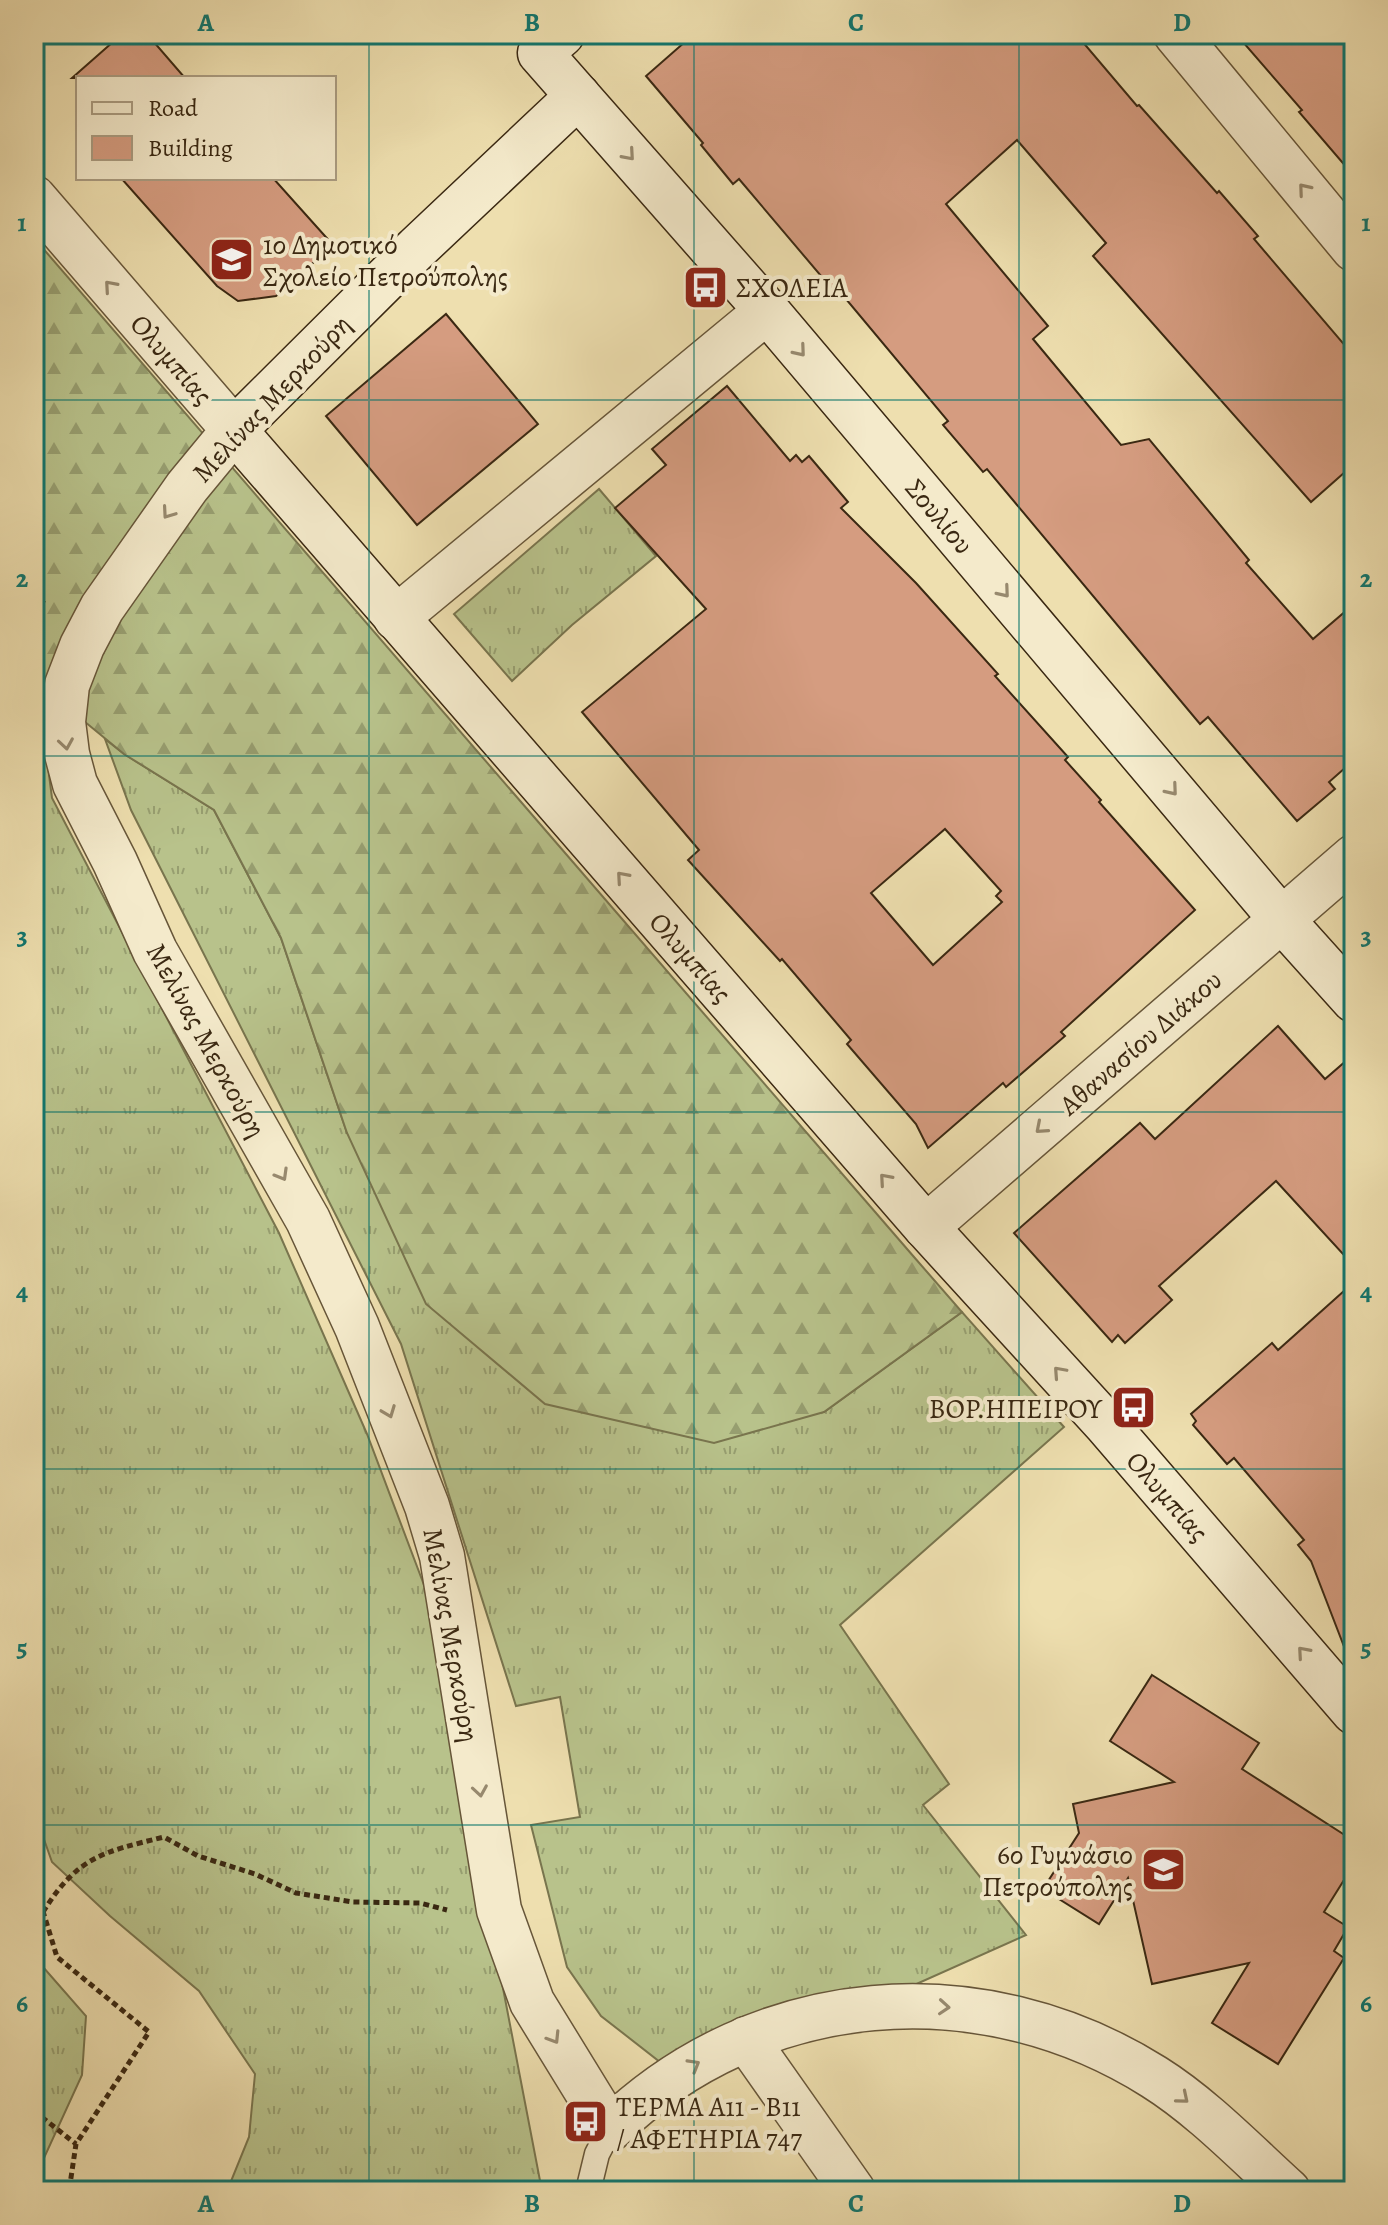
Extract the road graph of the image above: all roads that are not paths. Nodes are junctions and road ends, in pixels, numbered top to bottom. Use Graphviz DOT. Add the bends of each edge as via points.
graph roads {
  1 [pos="1176,34"];
  2 [pos="542,40"];
  3 [pos="578,96"];
  4 [pos="34,198"];
  5 [pos="1354,249"];
  6 [pos="767,311"];
  7 [pos="234,430"];
  8 [pos="396,618"];
  9 [pos="1354,857"];
  10 [pos="1282,920"];
  11 [pos="1354,1000"];
  12 [pos="926,1227"];
  13 [pos="1354,1712"];
  14 [pos="746,2039"];
  15 [pos="610,2129"];
  16 [pos="588,2191"];
  17 [pos="853,2191"];
  18 [pos="1288,2191"];
  5 -- 1 [label="street, one-way"];
  2 -- 3 [label="street, Σουλίου"];
  3 -- 6 [label="street, Σουλίου, one-way"];
  3 -- 7 [label="street, Μελίνας Μερκούρη"];
  7 -- 4 [label="street, Ολυμπίας, one-way"];
  6 -- 8 [label="street"];
  6 -- 10 [label="street, Σουλίου, one-way"];
  7 -- 8 [label="street, Ολυμπίας"];
  7 -- 15 [label="street, Μελίνας Μερκούρη, one-way" via="187,487 102,608 82,646 67,685 67,754 75,784 155,951 308,1220 357,1327 442,1556 499,1910 532,2002"];
  12 -- 8 [label="street, Ολυμπίας, one-way"];
  9 -- 10 [label="street, Αθανασίου Διάκου"];
  10 -- 11 [label="street, Σουλίου"];
  10 -- 12 [label="street, Αθανασίου Διάκου, one-way"];
  13 -- 12 [label="street, Ολυμπίας, one-way" via="1106,1424"];
  15 -- 14 [label="street, one-way" via="677,2076"];
  14 -- 17 [label="street"];
  14 -- 18 [label="street, one-way" via="799,2021 878,2007 952,2007 1046,2026 1099,2046 1165,2084"];
  15 -- 16 [label="lane"];
}
